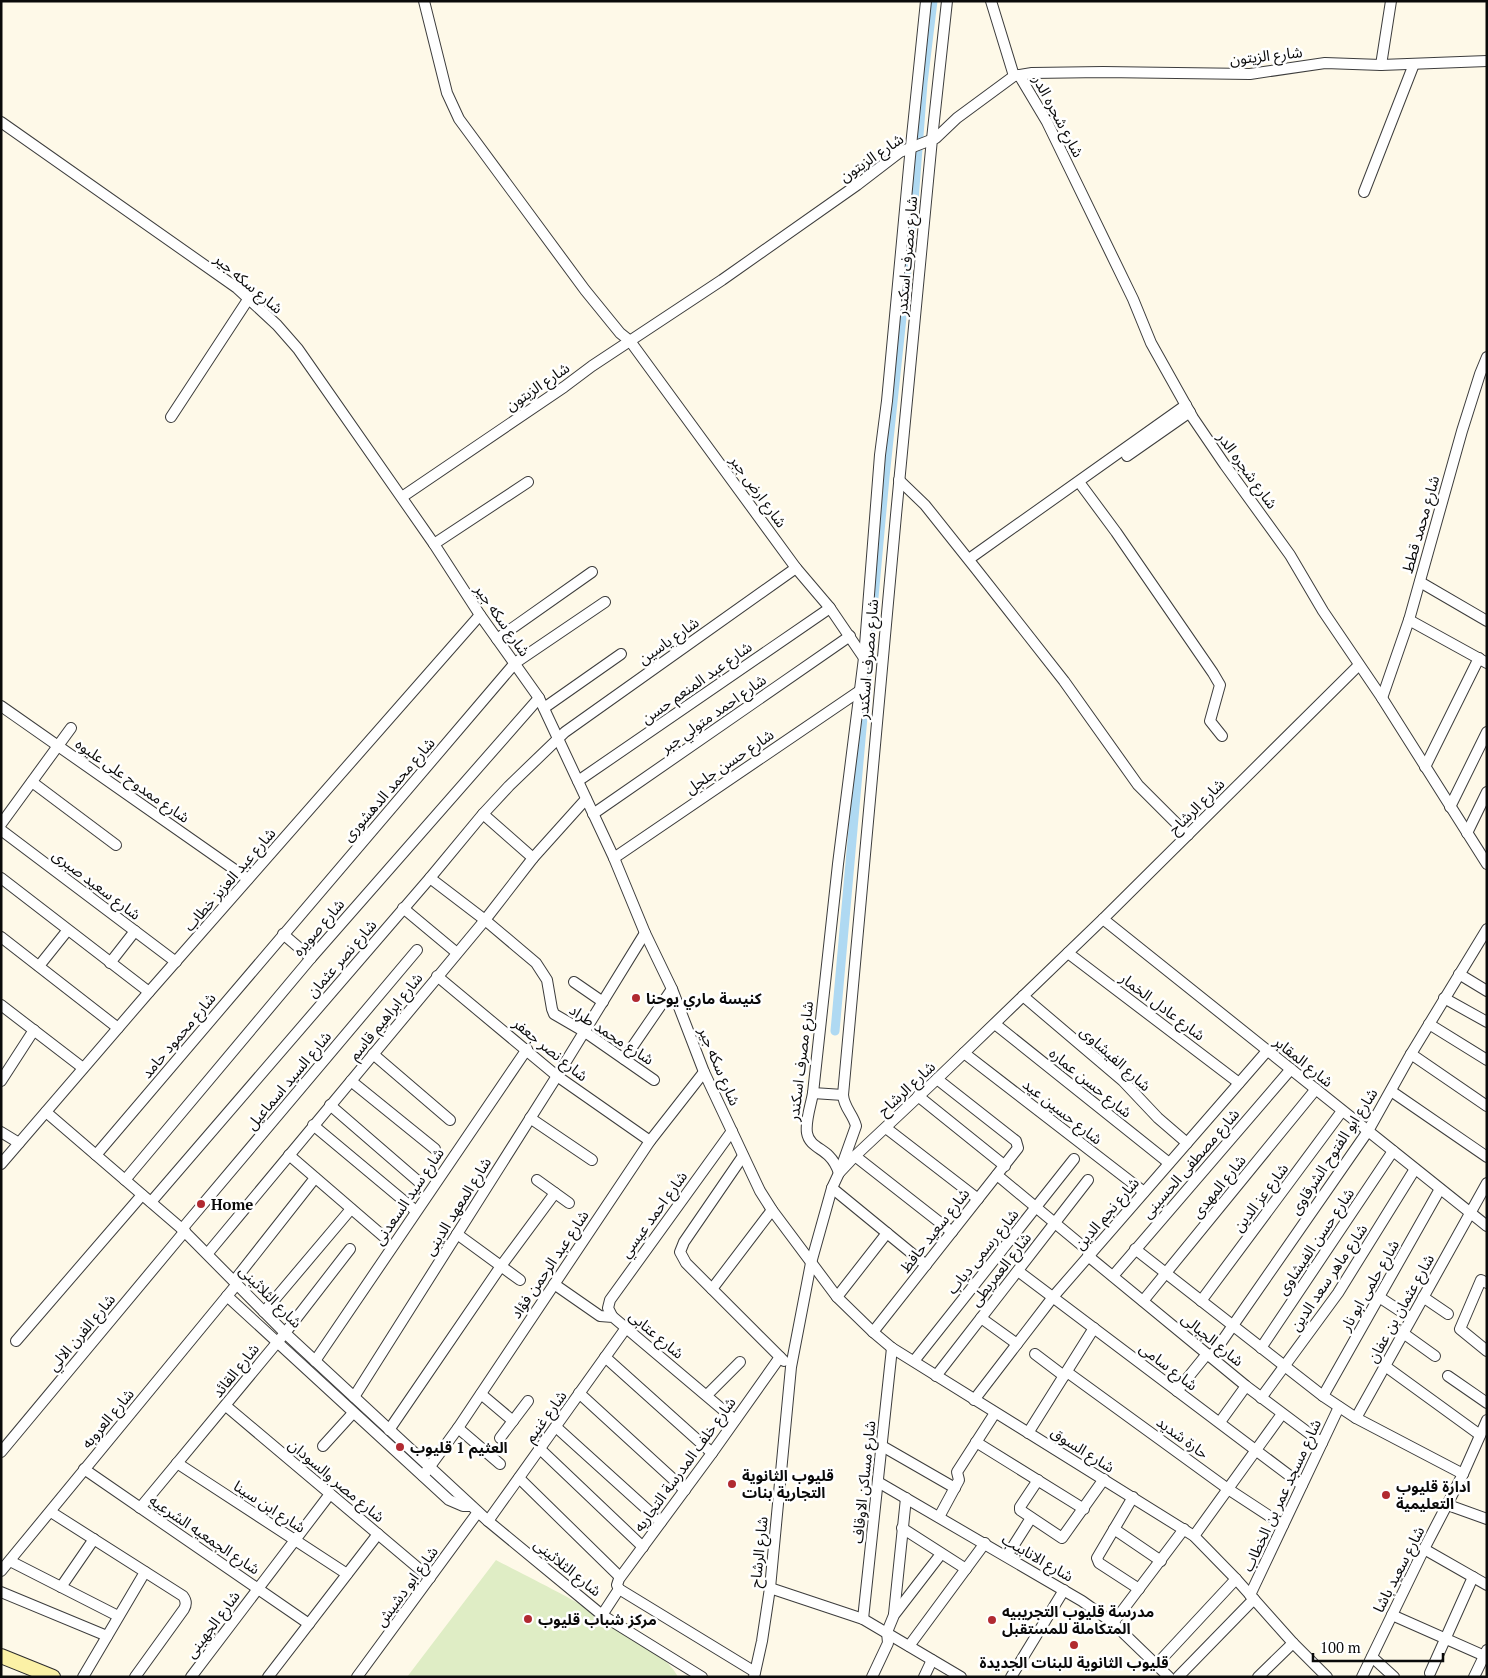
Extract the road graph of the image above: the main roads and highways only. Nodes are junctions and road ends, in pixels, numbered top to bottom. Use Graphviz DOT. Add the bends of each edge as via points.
graph roads {
  1 [pos="1,1656"];
  2 [pos="1,1666"];
  3 [pos="29,1677"];
  4 [pos="53,1677"];
  1 -- 4 [label="main road"];
  2 -- 3 [label="main road"];
}
